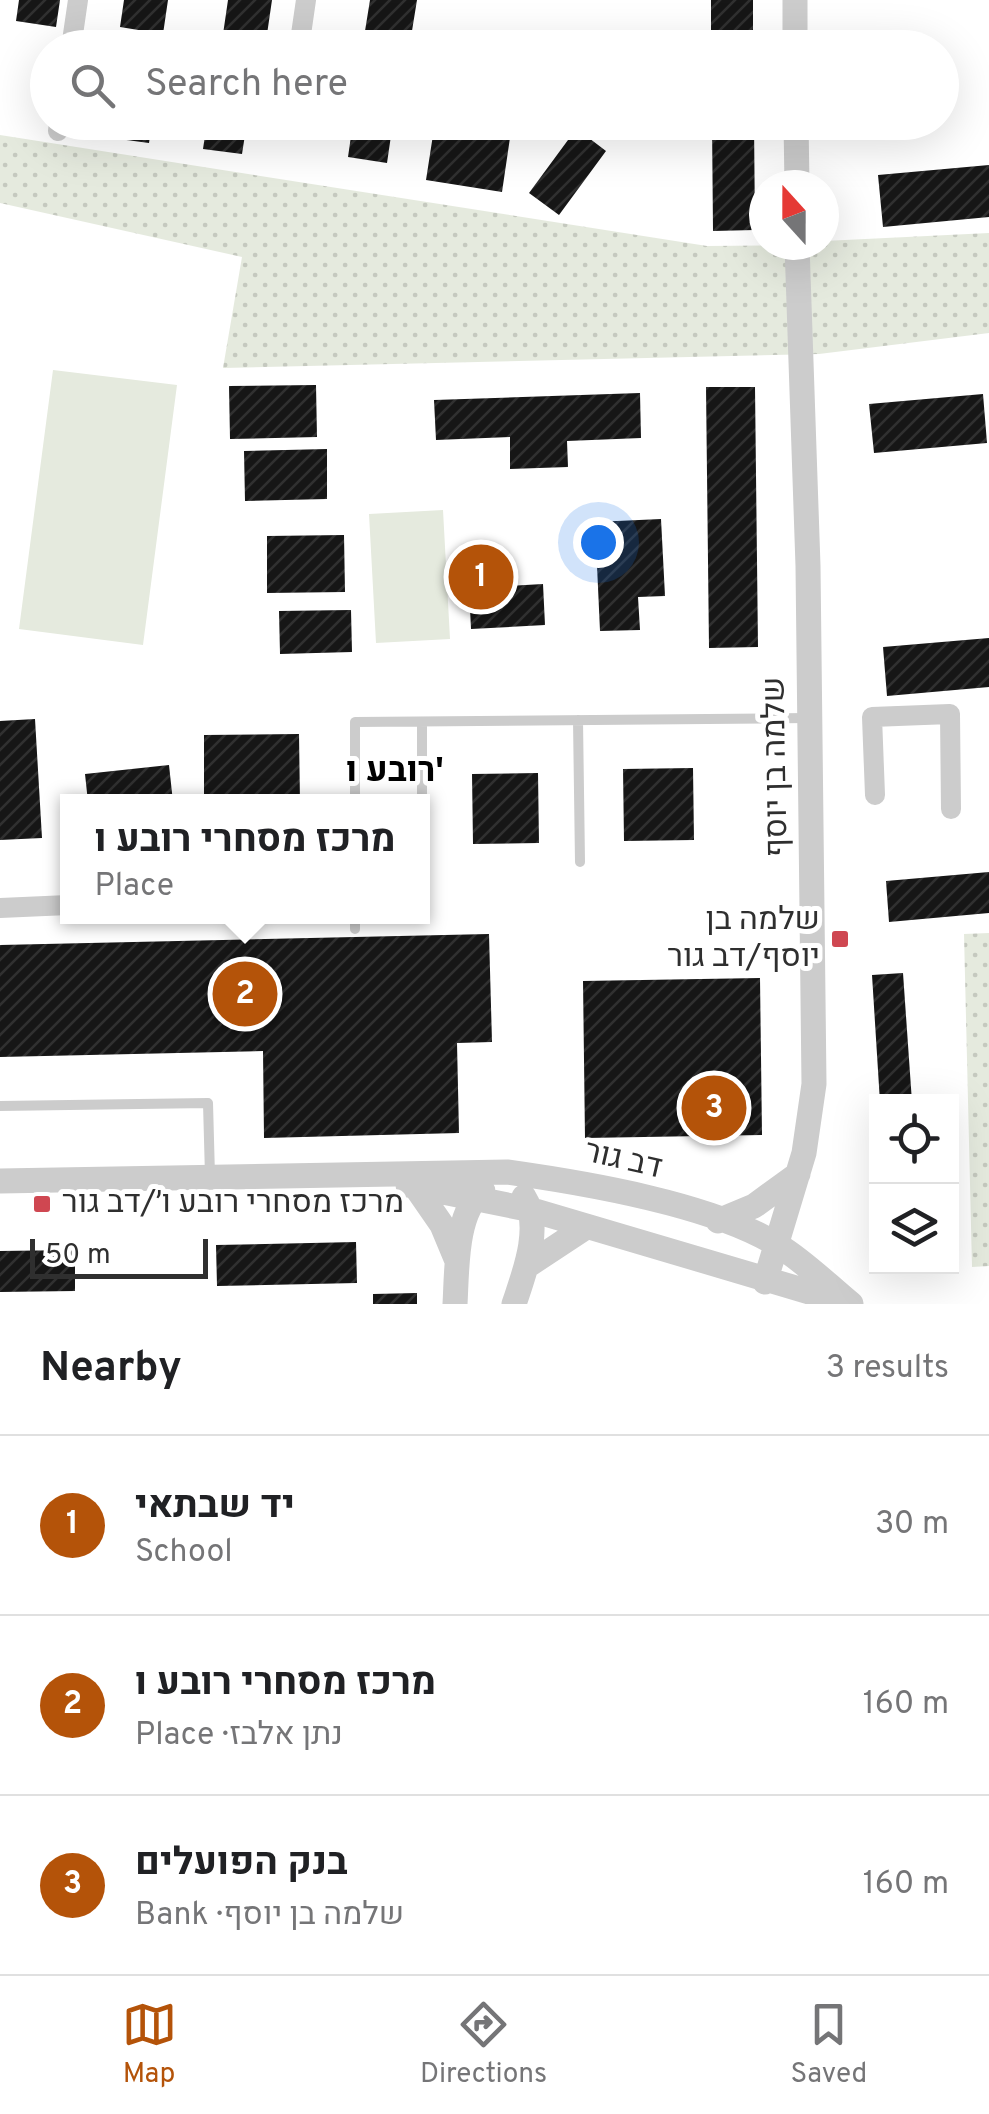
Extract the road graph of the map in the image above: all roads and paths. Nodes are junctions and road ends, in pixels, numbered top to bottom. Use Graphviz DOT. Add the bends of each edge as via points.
graph roads {
  1 [pos="78,0"];
  2 [pos="306,0"];
  3 [pos="795,0"];
  4 [pos="74,30"];
  5 [pos="302,30"];
  6 [pos="795,30"];
  7 [pos="796,140"];
  8 [pos="797,170"];
  9 [pos="798,260"];
  10 [pos="808,718"];
  11 [pos="578,720"];
  12 [pos="422,722"];
  13 [pos="355,794"];
  14 [pos="422,794"];
  15 [pos="874,796"];
  16 [pos="951,809"];
  17 [pos="580,862"];
  18 [pos="60,905"];
  19 [pos="0,908"];
  20 [pos="0,1106"];
  21 [pos="507,1172"];
  22 [pos="798,1174"];
  23 [pos="210,1176"];
  24 [pos="354,1176"];
  25 [pos="0,1181"];
  26 [pos="415,1186"];
  27 [pos="472,1199"];
  28 [pos="532,1210"];
  29 [pos="718,1221"];
  30 [pos="586,1227"];
  31 [pos="778,1245"];
  32 [pos="457,1261"];
  33 [pos="527,1266"];
  34 [pos="764,1282"];
  35 [pos="456,1304"];
  36 [pos="514,1304"];
  37 [pos="851,1304"];
  1 -- 4 [label="street"];
  2 -- 5 [label="street"];
  3 -- 6 [label="street"];
  7 -- 8 [label="street"];
  9 -- 10 [label="street, שלמה בן יוסף"];
  10 -- 11 [label="lane"];
  10 -- 22 [label="street, שלמה בן יוסף" via="814,1084"];
  11 -- 12 [label="lane"];
  11 -- 17 [label="lane"];
  12 -- 13 [label="lane" via="355,722"];
  12 -- 14 [label="lane"];
  15 -- 16 [label="street" via="872,718 950,714"];
  18 -- 19 [label="street"];
  20 -- 23 [label="lane" via="208,1102"];
  21 -- 24 [label="street, דב גור"];
  21 -- 27 [label="street"];
  21 -- 28 [label="street"];
  21 -- 29 [label="street, דב גור" via="627,1192"];
  22 -- 29 [label="street" via="754,1206"];
  22 -- 31 [label="street, שלמה בן יוסף"];
  23 -- 24 [label="street, דב גור"];
  23 -- 25 [label="street, דב גור"];
  24 -- 26 [label="street, דב גור"];
  26 -- 27 [label="street, דב גור"];
  26 -- 32 [label="street"];
  27 -- 28 [label="street, דב גור"];
  27 -- 32 [label="street"];
  28 -- 30 [label="street, דב גור"];
  28 -- 33 [label="street"];
  29 -- 31 [label="street, דב גור"];
  30 -- 33 [label="street"];
  30 -- 34 [label="street, דב גור"];
  31 -- 34 [label="street, שלמה בן יוסף"];
  31 -- 37 [label="street, דב גור"];
  32 -- 35 [label="street"];
  33 -- 36 [label="street"];
  34 -- 37 [label="street, דב גור"];
}
